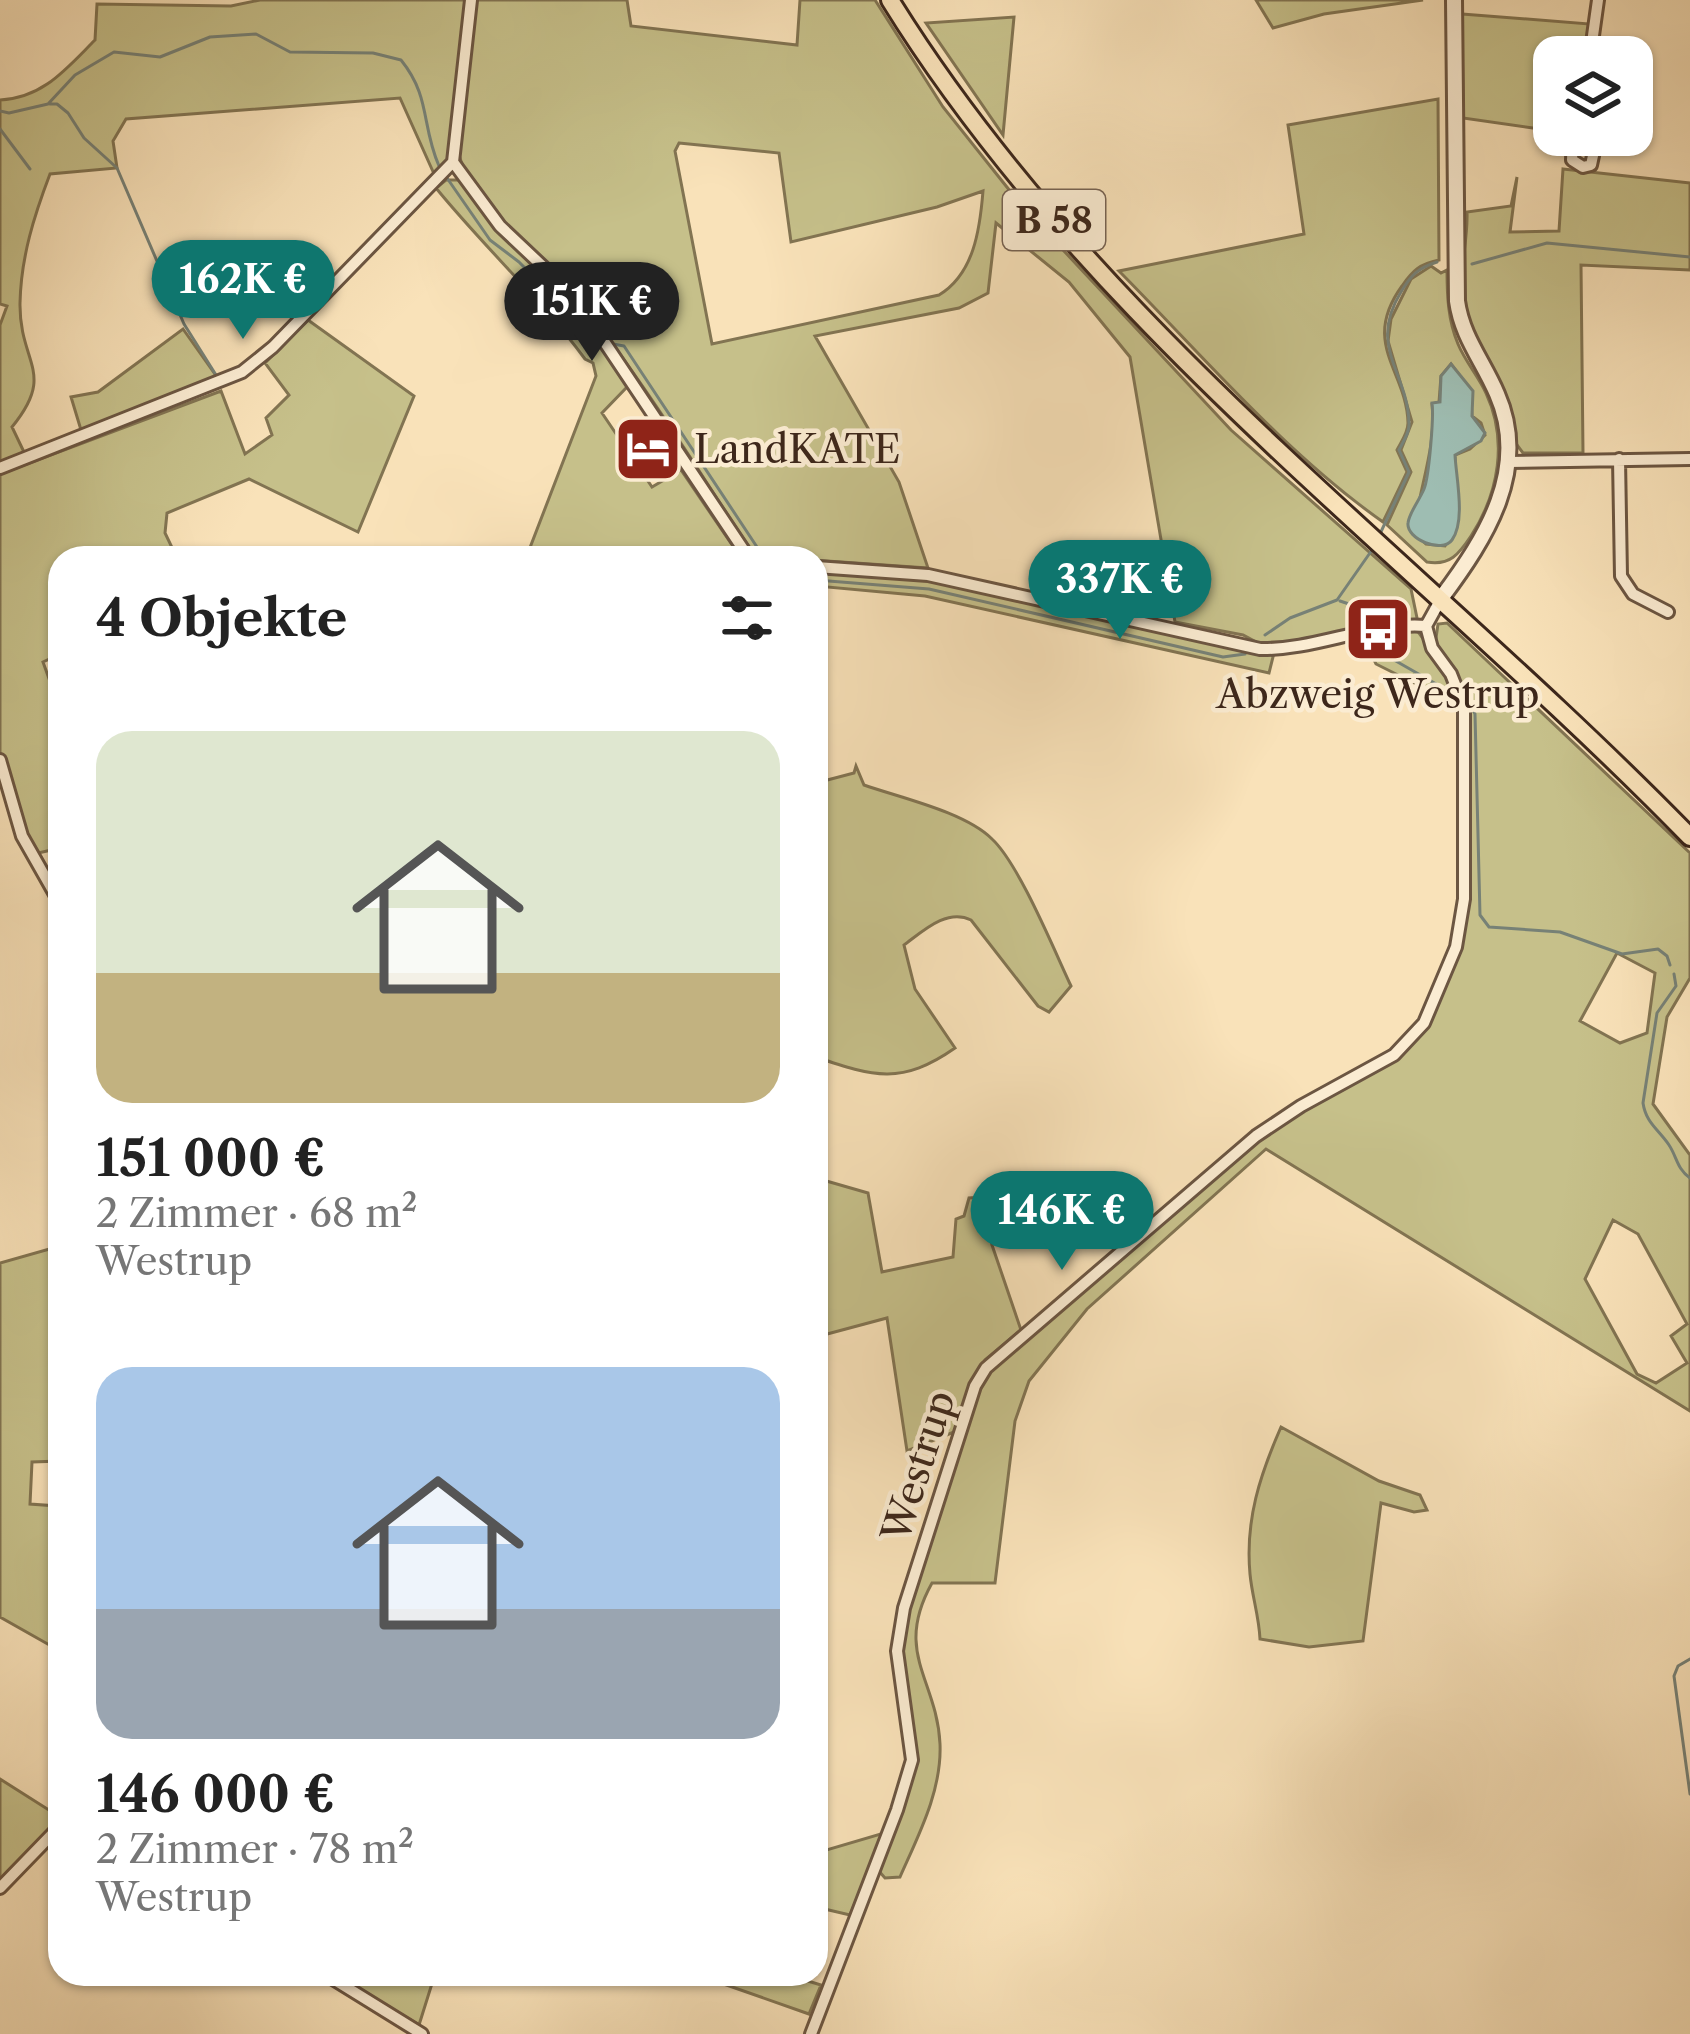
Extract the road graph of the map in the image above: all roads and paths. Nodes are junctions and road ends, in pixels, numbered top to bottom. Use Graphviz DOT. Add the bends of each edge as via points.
graph roads {
  1 [pos="471,0"];
  2 [pos="890,0"];
  3 [pos="1454,0"];
  4 [pos="1598,0"];
  5 [pos="1593,36"];
  6 [pos="1572,156"];
  7 [pos="1594,156"];
  8 [pos="453,162"];
  9 [pos="1619,459"];
  10 [pos="1690,459"];
  11 [pos="1508,462"];
  12 [pos="0,468"];
  13 [pos="741,546"];
  14 [pos="828,569"];
  15 [pos="1442,597"];
  16 [pos="1668,612"];
  17 [pos="1426,626"];
  18 [pos="0,760"];
  19 [pos="4,788"];
  20 [pos="1690,837"];
  21 [pos="48,882"];
  22 [pos="48,1838"];
  23 [pos="0,1888"];
  24 [pos="344,1986"];
  25 [pos="422,2034"];
  26 [pos="811,2034"];
  1 -- 8 [label="street"];
  2 -- 15 [label="main road, B 58" via="965,111 1088,259"];
  3 -- 11 [label="street" via="1457,301 1468,342 1502,406"];
  4 -- 5 [label="street"];
  6 -- 7 [label="street" via="1583,166"];
  8 -- 12 [label="street" via="242,372"];
  8 -- 13 [label="street" via="500,226 573,296"];
  9 -- 10 [label="street"];
  9 -- 11 [label="street"];
  9 -- 16 [label="street" via="1621,576 1633,595"];
  11 -- 15 [label="street" via="1491,523"];
  14 -- 17 [label="street" via="928,575 1260,649 1377,626"];
  15 -- 17 [label="street"];
  15 -- 20 [label="main road, B 58"];
  17 -- 26 [label="street, Westrup" via="1464,706 1464,899 1456,947 1424,1023 1394,1055 1256,1136 986,1368 965,1408 904,1608 897,1651 912,1760"];
  18 -- 19 [label="street"];
  19 -- 21 [label="street"];
  22 -- 23 [label="street"];
  24 -- 25 [label="street"];
}
